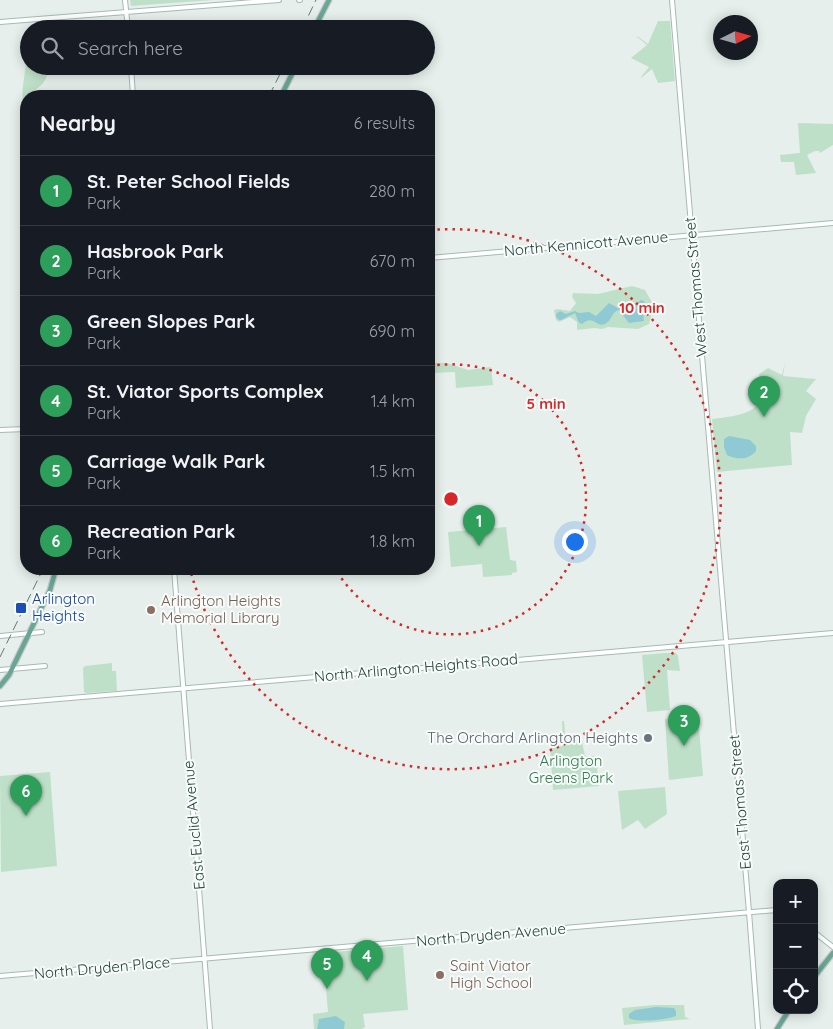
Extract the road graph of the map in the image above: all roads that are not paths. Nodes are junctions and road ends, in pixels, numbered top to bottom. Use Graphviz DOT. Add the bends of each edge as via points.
graph roads {
  1 [pos="125,0"];
  2 [pos="279,0"];
  3 [pos="328,0"];
  4 [pos="672,0"];
  5 [pos="126,12"];
  6 [pos="20,20"];
  7 [pos="25,20"];
  8 [pos="127,20"];
  9 [pos="318,20"];
  10 [pos="0,22"];
  11 [pos="132,75"];
  12 [pos="292,75"];
  13 [pos="133,90"];
  14 [pos="284,90"];
  15 [pos="833,223"];
  16 [pos="692,235"];
  17 [pos="435,257"];
  18 [pos="20,429"];
  19 [pos="0,430"];
  20 [pos="721,574"];
  21 [pos="54,575"];
  22 [pos="174,575"];
  23 [pos="42,632"];
  24 [pos="833,632"];
  25 [pos="29,633"];
  26 [pos="0,636"];
  27 [pos="726,642"];
  28 [pos="45,666"];
  29 [pos="12,669"];
  30 [pos="0,670"];
  31 [pos="0,686"];
  32 [pos="183,689"];
  33 [pos="0,704"];
  34 [pos="773,910"];
  35 [pos="749,912"];
  36 [pos="818,935"];
  37 [pos="833,947"];
  38 [pos="833,953"];
  39 [pos="205,960"];
  40 [pos="818,972"];
  41 [pos="0,976"];
  42 [pos="786,1014"];
  43 [pos="210,1029"];
  44 [pos="758,1029"];
  45 [pos="776,1029"];
  1 -- 5 [label="street"];
  2 -- 5 [label="street"];
  3 -- 9 [label="main road"];
  4 -- 16 [label="street, West Thomas Street"];
  5 -- 7 [label="street"];
  5 -- 8 [label="street"];
  6 -- 10 [label="street"];
  11 -- 13 [label="street"];
  12 -- 14 [label="main road"];
  15 -- 16 [label="street, North Kennicott Avenue"];
  16 -- 17 [label="street, North Kennicott Avenue"];
  16 -- 20 [label="street, West Thomas Street"];
  18 -- 19 [label="street"];
  20 -- 27 [label="street, East Thomas Street"];
  21 -- 25 [label="main road"];
  22 -- 32 [label="street, East Euclid Avenue"];
  23 -- 25 [label="street"];
  24 -- 27 [label="street, North Arlington Heights Road"];
  25 -- 26 [label="street"];
  25 -- 29 [label="main road"];
  27 -- 32 [label="street, North Arlington Heights Road"];
  27 -- 35 [label="street, East Thomas Street"];
  28 -- 29 [label="street"];
  29 -- 30 [label="street"];
  29 -- 31 [label="main road"];
  32 -- 33 [label="street, North Arlington Heights Road"];
  32 -- 39 [label="street, East Euclid Avenue"];
  34 -- 35 [label="street, North Dryden Avenue"];
  35 -- 39 [label="street, North Dryden Avenue"];
  35 -- 44 [label="street, East Thomas Street"];
  36 -- 37 [label="street"];
  38 -- 40 [label="main road"];
  39 -- 41 [label="street, North Dryden Place"];
  39 -- 43 [label="street, East Euclid Avenue"];
  42 -- 45 [label="main road"];
}
